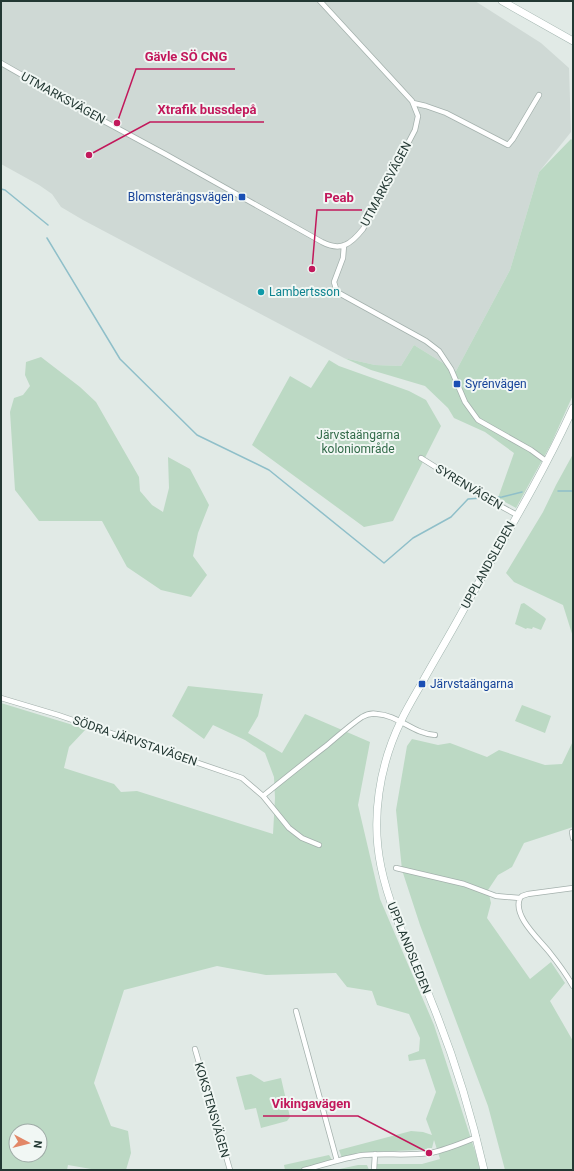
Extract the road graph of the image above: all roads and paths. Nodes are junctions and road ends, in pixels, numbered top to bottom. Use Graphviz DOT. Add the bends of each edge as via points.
graph roads {
  1 [pos="320,1"];
  2 [pos="502,1"];
  3 [pos="573,40"];
  4 [pos="1,63"];
  5 [pos="539,95"];
  6 [pos="413,104"];
  7 [pos="344,245"];
  8 [pos="573,408"];
  9 [pos="421,458"];
  10 [pos="546,461"];
  11 [pos="517,515"];
  12 [pos="1,698"];
  13 [pos="401,721"];
  14 [pos="435,734"];
  15 [pos="263,796"];
  16 [pos="572,832"];
  17 [pos="573,838"];
  18 [pos="318,845"];
  19 [pos="396,868"];
  20 [pos="573,888"];
  21 [pos="520,898"];
  22 [pos="573,986"];
  23 [pos="296,1012"];
  24 [pos="195,1049"];
  25 [pos="477,1137"];
  26 [pos="375,1154"];
  27 [pos="337,1161"];
  28 [pos="230,1170"];
  29 [pos="304,1170"];
  30 [pos="374,1170"];
  31 [pos="484,1170"];
  1 -- 6 [label="street, UTMARKSVÄGEN"];
  2 -- 3 [label="street"];
  4 -- 7 [label="street, UTMARKSVÄGEN" via="322,242 334,246"];
  5 -- 6 [label="street" via="508,145 446,113"];
  6 -- 7 [label="street, UTMARKSVÄGEN" via="418,116 415,130 363,229 355,239"];
  7 -- 10 [label="street" via="343,258 335,277 336,292 426,341 439,351 465,402 478,420"];
  8 -- 10 [label="street, UPPLANDSLEDEN"];
  9 -- 11 [label="street, SYRENVÄGEN"];
  10 -- 11 [label="street, UPPLANDSLEDEN"];
  11 -- 13 [label="street, UPPLANDSLEDEN"];
  12 -- 15 [label="street, SÖDRA JÄRVSTAVÄGEN" via="236,775"];
  13 -- 14 [label="street" via="419,731"];
  13 -- 15 [label="street" via="380,714 363,717"];
  13 -- 25 [label="street, UPPLANDSLEDEN" via="387,759 378,799 381,868 392,907 433,1005"];
  15 -- 18 [label="street, SÖDRA JÄRVSTAVÄGEN" via="289,828 302,838"];
  16 -- 17 [label="street"];
  19 -- 21 [label="street" via="464,884 496,896"];
  20 -- 21 [label="street" via="528,894"];
  21 -- 22 [label="street" via="519,911 526,924"];
  23 -- 27 [label="street"];
  24 -- 28 [label="street, KOKSTENSVÄGEN"];
  25 -- 26 [label="street" via="436,1152"];
  25 -- 31 [label="street, UPPLANDSLEDEN"];
  26 -- 27 [label="street"];
  26 -- 30 [label="street"];
  27 -- 29 [label="street"];
}
